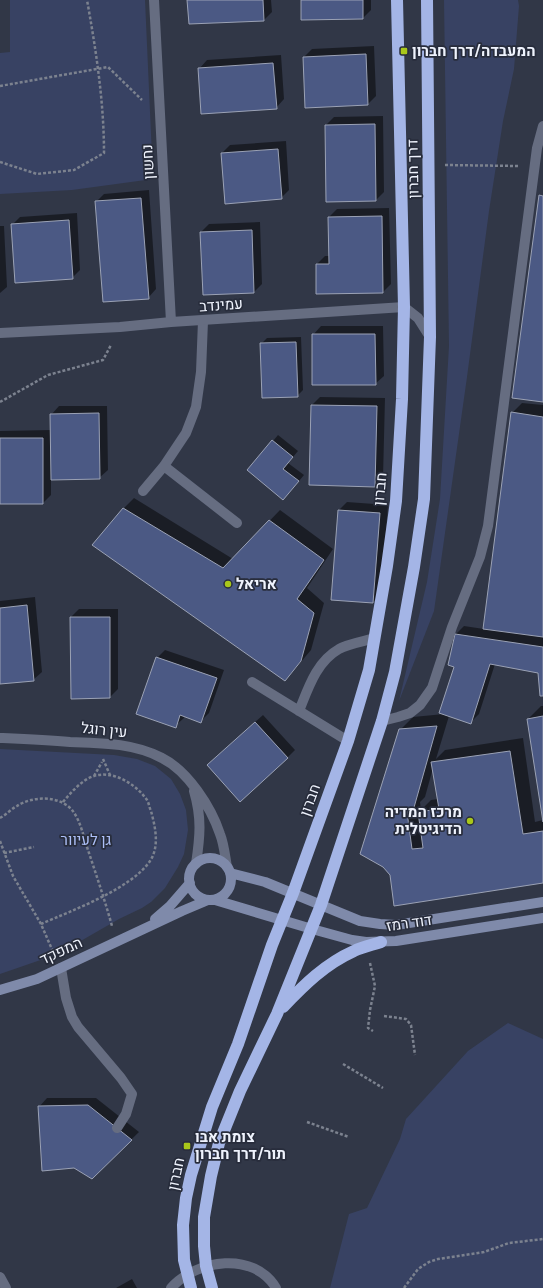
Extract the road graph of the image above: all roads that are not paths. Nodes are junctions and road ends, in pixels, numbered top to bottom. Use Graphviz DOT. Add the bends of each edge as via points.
graph roads {
  1 [pos="154,0"];
  2 [pos="397,0"];
  3 [pos="427,0"];
  4 [pos="543,126"];
  5 [pos="404,307"];
  6 [pos="204,321"];
  7 [pos="171,322"];
  8 [pos="0,333"];
  9 [pos="430,337"];
  10 [pos="164,466"];
  11 [pos="143,492"];
  12 [pos="237,523"];
  13 [pos="375,638"];
  14 [pos="252,682"];
  15 [pos="299,711"];
  16 [pos="382,721"];
  17 [pos="0,738"];
  18 [pos="348,741"];
  19 [pos="193,785"];
  20 [pos="196,864"];
  21 [pos="228,870"];
  22 [pos="190,883"];
  23 [pos="293,893"];
  24 [pos="212,900"];
  25 [pos="543,902"];
  26 [pos="321,905"];
  27 [pos="543,918"];
  28 [pos="282,920"];
  29 [pos="312,929"];
  30 [pos="133,934"];
  31 [pos="380,942"];
  32 [pos="61,968"];
  33 [pos="0,990"];
  34 [pos="277,1014"];
  35 [pos="117,1128"];
  36 [pos="206,1266"];
  37 [pos="187,1275"];
  38 [pos="0,1277"];
  39 [pos="6,1288"];
  40 [pos="171,1288"];
  41 [pos="191,1288"];
  42 [pos="212,1288"];
  43 [pos="276,1288"];
  1 -- 7 [label="street, נחשון"];
  2 -- 5 [label="highway, דרך חברון"];
  3 -- 9 [label="highway, דרך חברון"];
  4 -- 16 [label="street" via="535,166 488,526 480,557 452,627 432,688 420,705 410,713"];
  5 -- 6 [label="street, עמינדב"];
  5 -- 9 [label="street" via="418,318"];
  5 -- 13 [label="highway, חברון" via="396,500"];
  6 -- 7 [label="street, עמינדב"];
  6 -- 10 [label="street" via="196,407 186,433"];
  7 -- 8 [label="street, עמינדב"];
  9 -- 16 [label="highway" via="424,499 395,672"];
  10 -- 11 [label="street"];
  10 -- 12 [label="street"];
  13 -- 15 [label="street" via="339,649 326,658 315,674"];
  13 -- 18 [label="highway, חברון" via="369,670"];
  14 -- 15 [label="street"];
  15 -- 18 [label="street"];
  16 -- 26 [label="highway"];
  17 -- 19 [label="street, עין רוגל" via="123,745 164,758 179,769"];
  18 -- 23 [label="highway, חברון"];
  19 -- 20 [label="street, עין רוגל" via="200,821"];
  19 -- 21 [label="street, עין רוגל" via="216,822"];
  20 -- 21 [label="street" via="202,860 215,859 222,862"];
  20 -- 22 [label="street" via="191,869"];
  21 -- 23 [label="street"];
  21 -- 24 [label="street" via="231,879 227,892 222,897"];
  22 -- 24 [label="street" via="196,895"];
  22 -- 30 [label="street, המפקד" via="157,918"];
  23 -- 26 [label="street, דוד רמז"];
  23 -- 28 [label="highway, חברון"];
  24 -- 28 [label="street"];
  24 -- 30 [label="street, המפקד"];
  25 -- 26 [label="street, דוד רמז" via="396,925 360,921"];
  26 -- 29 [label="highway"];
  27 -- 31 [label="street, דוד רמז"];
  28 -- 29 [label="street, דוד רמז"];
  28 -- 37 [label="highway, חברון" via="238,1044 212,1106 191,1175 184,1224 184,1260"];
  29 -- 31 [label="street, דוד רמז" via="352,940"];
  29 -- 34 [label="highway"];
  30 -- 32 [label="street, המפקד"];
  31 -- 34 [label="highway" via="338,958 307,982"];
  32 -- 33 [label="street, המפקד" via="37,979"];
  32 -- 35 [label="street" via="72,1016 132,1094 126,1114"];
  34 -- 36 [label="highway" via="240,1091 219,1143 204,1217"];
  36 -- 37 [label="street"];
  36 -- 42 [label="highway"];
  36 -- 43 [label="street" via="230,1263 247,1266 264,1274"];
  37 -- 40 [label="street"];
  37 -- 41 [label="highway, חברון"];
  38 -- 39 [label="street"];
}
